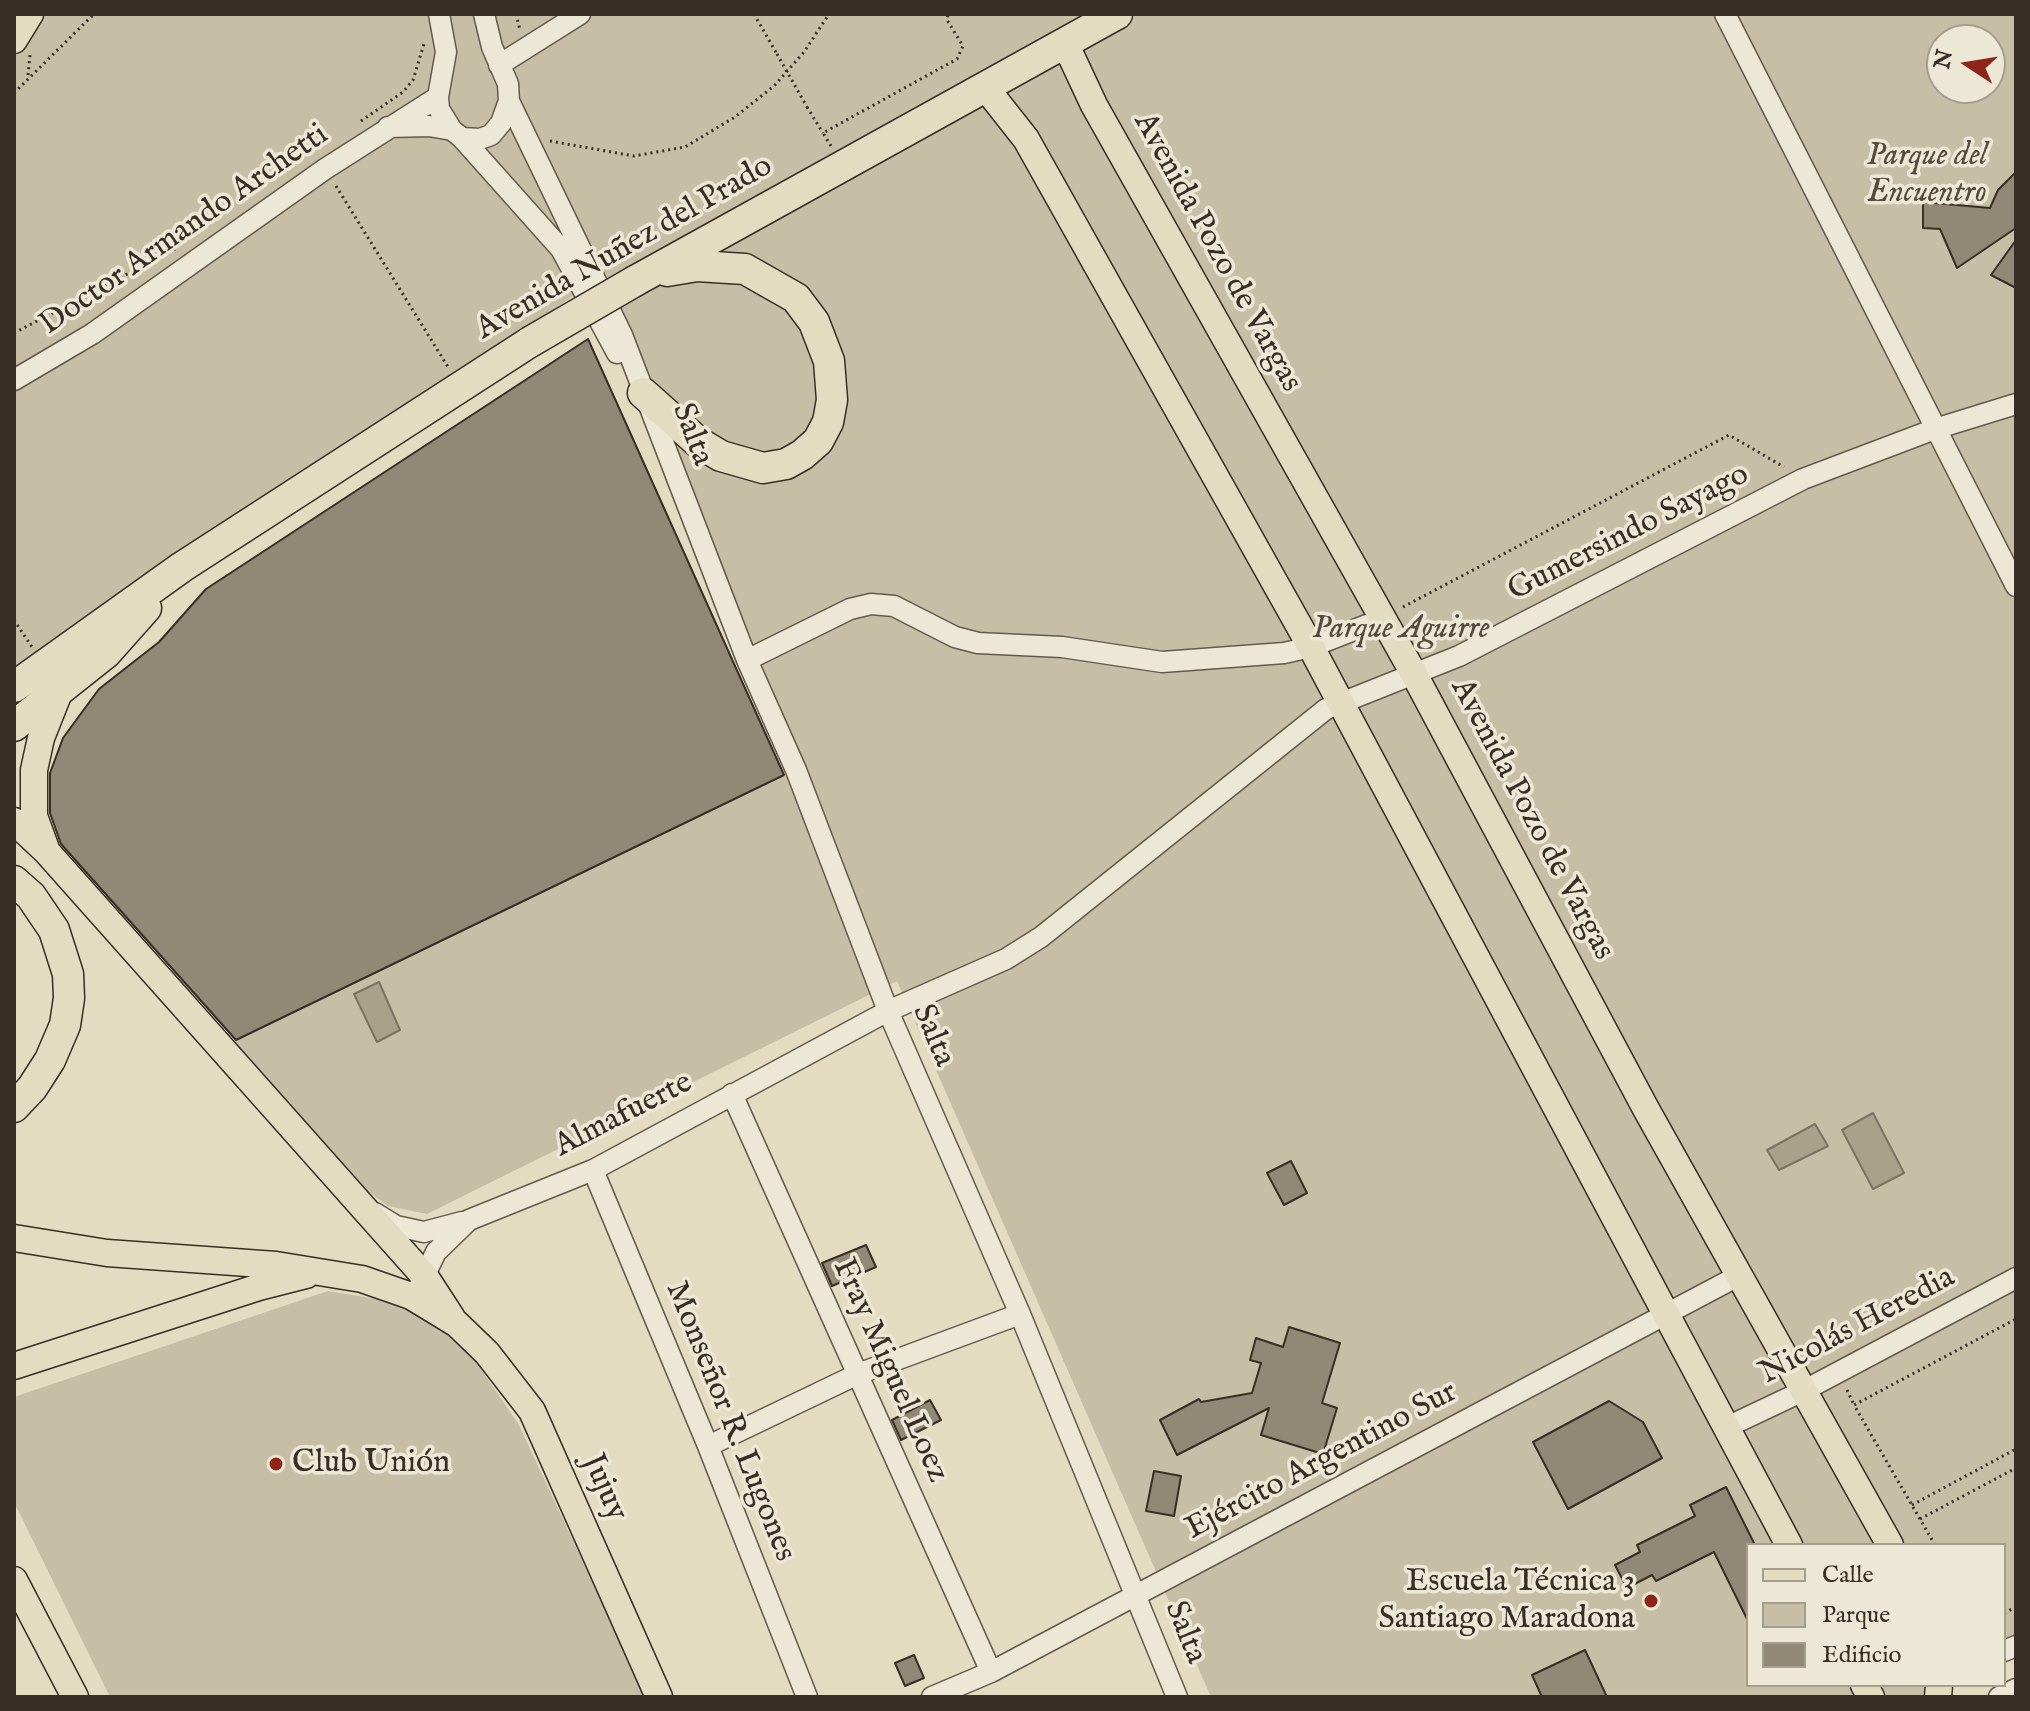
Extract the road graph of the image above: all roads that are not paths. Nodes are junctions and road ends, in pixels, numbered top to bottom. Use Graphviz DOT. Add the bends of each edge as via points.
graph roads {
  1 [pos="30,14"];
  2 [pos="439,14"];
  3 [pos="484,14"];
  4 [pos="580,14"];
  5 [pos="1117,14"];
  6 [pos="1725,14"];
  7 [pos="14,40"];
  8 [pos="1065,43"];
  9 [pos="496,56"];
  10 [pos="985,87"];
  11 [pos="438,97"];
  12 [pos="509,101"];
  13 [pos="388,127"];
  14 [pos="457,134"];
  15 [pos="642,277"];
  16 [pos="14,380"];
  17 [pos="643,393"];
  18 [pos="2016,404"];
  19 [pos="1935,429"];
  20 [pos="2016,586"];
  21 [pos="1382,619"];
  22 [pos="1311,647"];
  23 [pos="747,660"];
  24 [pos="1414,674"];
  25 [pos="52,677"];
  26 [pos="14,687"];
  27 [pos="1340,704"];
  28 [pos="14,726"];
  29 [pos="14,821"];
  30 [pos="47,852"];
  31 [pos="14,881"];
  32 [pos="888,1011"];
  33 [pos="732,1094"];
  34 [pos="14,1107"];
  35 [pos="593,1170"];
  36 [pos="360,1204"];
  37 [pos="469,1220"];
  38 [pos="14,1238"];
  39 [pos="322,1272"];
  40 [pos="1738,1276"];
  41 [pos="2016,1278"];
  42 [pos="418,1287"];
  43 [pos="1667,1313"];
  44 [pos="1020,1314"];
  45 [pos="14,1366"];
  46 [pos="858,1374"];
  47 [pos="1803,1391"];
  48 [pos="1727,1427"];
  49 [pos="708,1446"];
  50 [pos="1788,1543"];
  51 [pos="1889,1543"];
  52 [pos="14,1580"];
  53 [pos="1136,1595"];
  54 [pos="991,1672"];
  55 [pos="2016,1689"];
  56 [pos="75,1697"];
  57 [pos="659,1697"];
  58 [pos="807,1697"];
  59 [pos="932,1697"];
  60 [pos="1177,1697"];
  61 [pos="1999,1697"];
  1 -- 7 [label="main road"];
  2 -- 11 [label="street" via="446,52"];
  3 -- 9 [label="street"];
  4 -- 9 [label="street"];
  5 -- 8 [label="highway, Avenida Nuñez del Prado"];
  6 -- 19 [label="street"];
  8 -- 10 [label="highway, Avenida Nuñez del Prado"];
  8 -- 21 [label="main road, Avenida Pozo de Vargas" via="1094,105"];
  9 -- 12 [label="street"];
  10 -- 15 [label="highway, Avenida Nuñez del Prado"];
  10 -- 22 [label="main road" via="1026,139"];
  11 -- 13 [label="street, Doctor Armando Archetti"];
  11 -- 14 [label="street" via="442,116"];
  12 -- 14 [label="street" via="491,135 480,139"];
  12 -- 17 [label="street" via="622,335"];
  13 -- 14 [label="street" via="429,126"];
  13 -- 16 [label="street, Doctor Armando Archetti" via="92,334"];
  14 -- 17 [label="street" via="561,249"];
  15 -- 17 [label="highway" via="697,266 745,269 796,298 822,338 832,400 818,441 786,464 763,468 699,443"];
  15 -- 25 [label="highway, Avenida Nuñez del Prado, bridge" via="530,342 182,567 106,653"];
  17 -- 23 [label="street, Salta"];
  18 -- 19 [label="street, Gumersindo Sayago"];
  19 -- 20 [label="street"];
  19 -- 24 [label="street, Gumersindo Sayago" via="1803,479 1459,656"];
  21 -- 22 [label="street"];
  21 -- 24 [label="main road, Avenida Pozo de Vargas"];
  22 -- 23 [label="street" via="1223,660 1138,660 1050,646 978,643 894,606 871,604 850,609"];
  22 -- 27 [label="main road"];
  23 -- 32 [label="street, Salta" via="796,770"];
  24 -- 27 [label="street, Gumersindo Sayago"];
  24 -- 40 [label="main road, Avenida Pozo de Vargas"];
  25 -- 26 [label="highway, Avenida Nuñez del Prado"];
  25 -- 28 [label="highway, Avenida Nuñez del Prado"];
  25 -- 30 [label="main road" via="34,770 34,816"];
  27 -- 32 [label="street, Gumersindo Sayago" via="1310,719 1041,937 977,974"];
  27 -- 43 [label="main road"];
  29 -- 30 [label="main road"];
  30 -- 36 [label="main road"];
  31 -- 34 [label="highway" via="54,930 68,974 69,998 65,1025 50,1060"];
  32 -- 33 [label="street, Almafuerte"];
  32 -- 44 [label="street, Salta"];
  33 -- 35 [label="street, Almafuerte"];
  33 -- 46 [label="street, Fray Miguel Loez"];
  35 -- 37 [label="street, Almafuerte"];
  35 -- 49 [label="street, Monseñor R. Lugones"];
  36 -- 37 [label="street" via="408,1230 424,1232"];
  36 -- 42 [label="main road"];
  37 -- 42 [label="street, Almafuerte" via="436,1252"];
  38 -- 39 [label="main road" via="107,1253"];
  39 -- 42 [label="main road"];
  39 -- 45 [label="main road" via="259,1287"];
  40 -- 43 [label="street, Ejército Argentino Sur"];
  40 -- 47 [label="main road, Avenida Pozo de Vargas"];
  41 -- 47 [label="street, Nicolás Heredia"];
  42 -- 57 [label="main road, Jujuy" via="487,1353 532,1411"];
  43 -- 48 [label="main road"];
  43 -- 53 [label="street, Ejército Argentino Sur"];
  44 -- 46 [label="street"];
  44 -- 53 [label="street, Salta"];
  46 -- 49 [label="street"];
  46 -- 54 [label="street, Fray Miguel Loez"];
  47 -- 48 [label="street, Nicolás Heredia"];
  47 -- 51 [label="main road, Avenida Pozo de Vargas"];
  48 -- 50 [label="main road"];
  49 -- 58 [label="street, Monseñor R. Lugones"];
  52 -- 56 [label="main road"];
  53 -- 54 [label="street, Ejército Argentino Sur"];
  53 -- 60 [label="street, Salta"];
  54 -- 59 [label="street, Ejército Argentino Sur"];
  55 -- 61 [label="street"];
}
